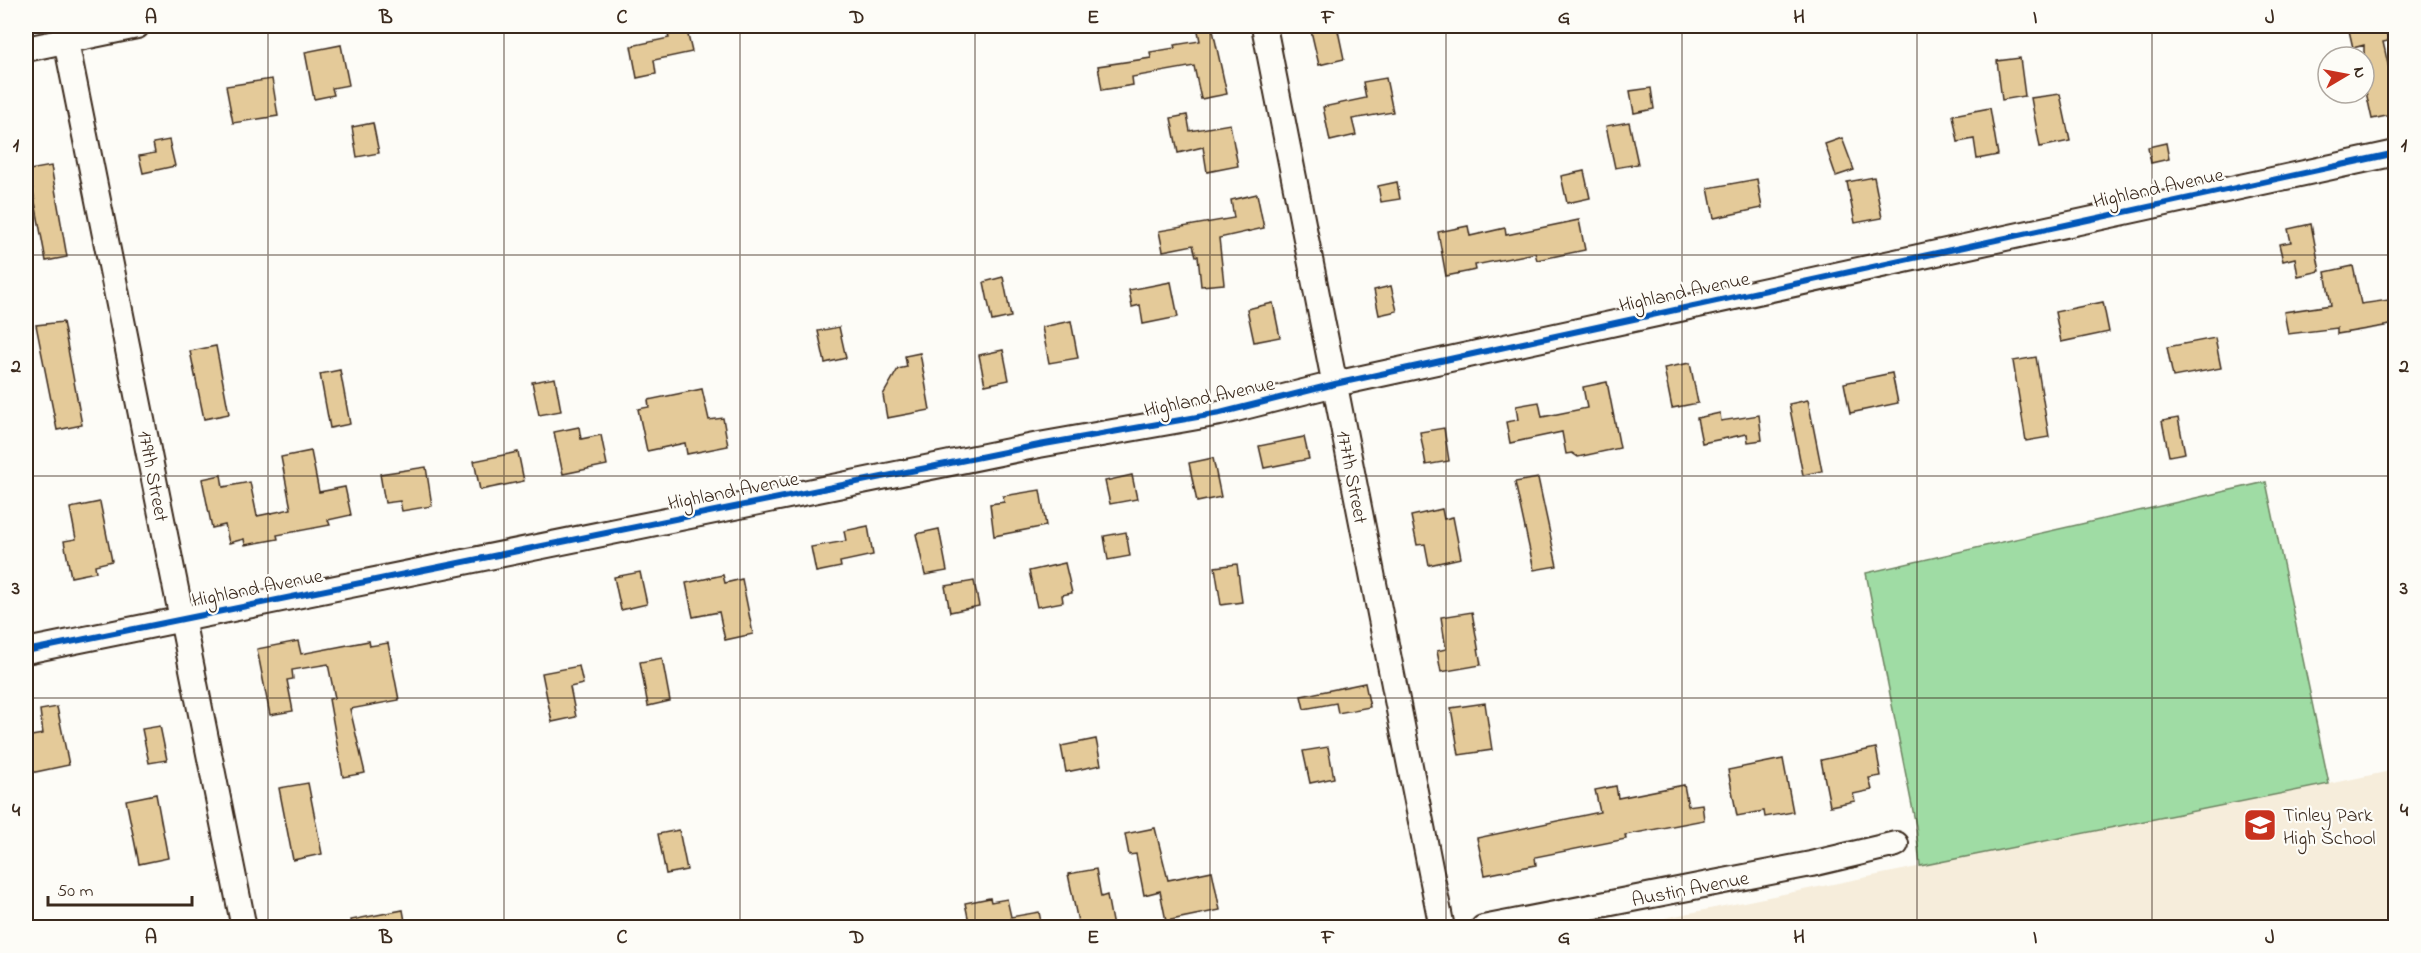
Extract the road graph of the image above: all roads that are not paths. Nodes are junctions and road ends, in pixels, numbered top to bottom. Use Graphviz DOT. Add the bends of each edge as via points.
graph roads {
  1 [pos="137,26"];
  2 [pos="1264,26"];
  3 [pos="64,33"];
  4 [pos="26,49"];
  5 [pos="2396,153"];
  6 [pos="1335,384"];
  7 [pos="183,618"];
  8 [pos="26,651"];
  9 [pos="1896,844"];
  10 [pos="244,927"];
  11 [pos="1442,927"];
  12 [pos="1483,927"];
  1 -- 3 [label="street"];
  2 -- 6 [label="street, 177th Street"];
  3 -- 4 [label="street"];
  3 -- 7 [label="street, 179th Street"];
  5 -- 6 [label="street, Highland Avenue"];
  6 -- 7 [label="street, Highland Avenue" via="1220,413 1028,447"];
  6 -- 11 [label="street, 177th Street"];
  7 -- 8 [label="street, Highland Avenue"];
  7 -- 10 [label="street, 179th Street"];
  9 -- 12 [label="street, Austin Avenue"];
}
